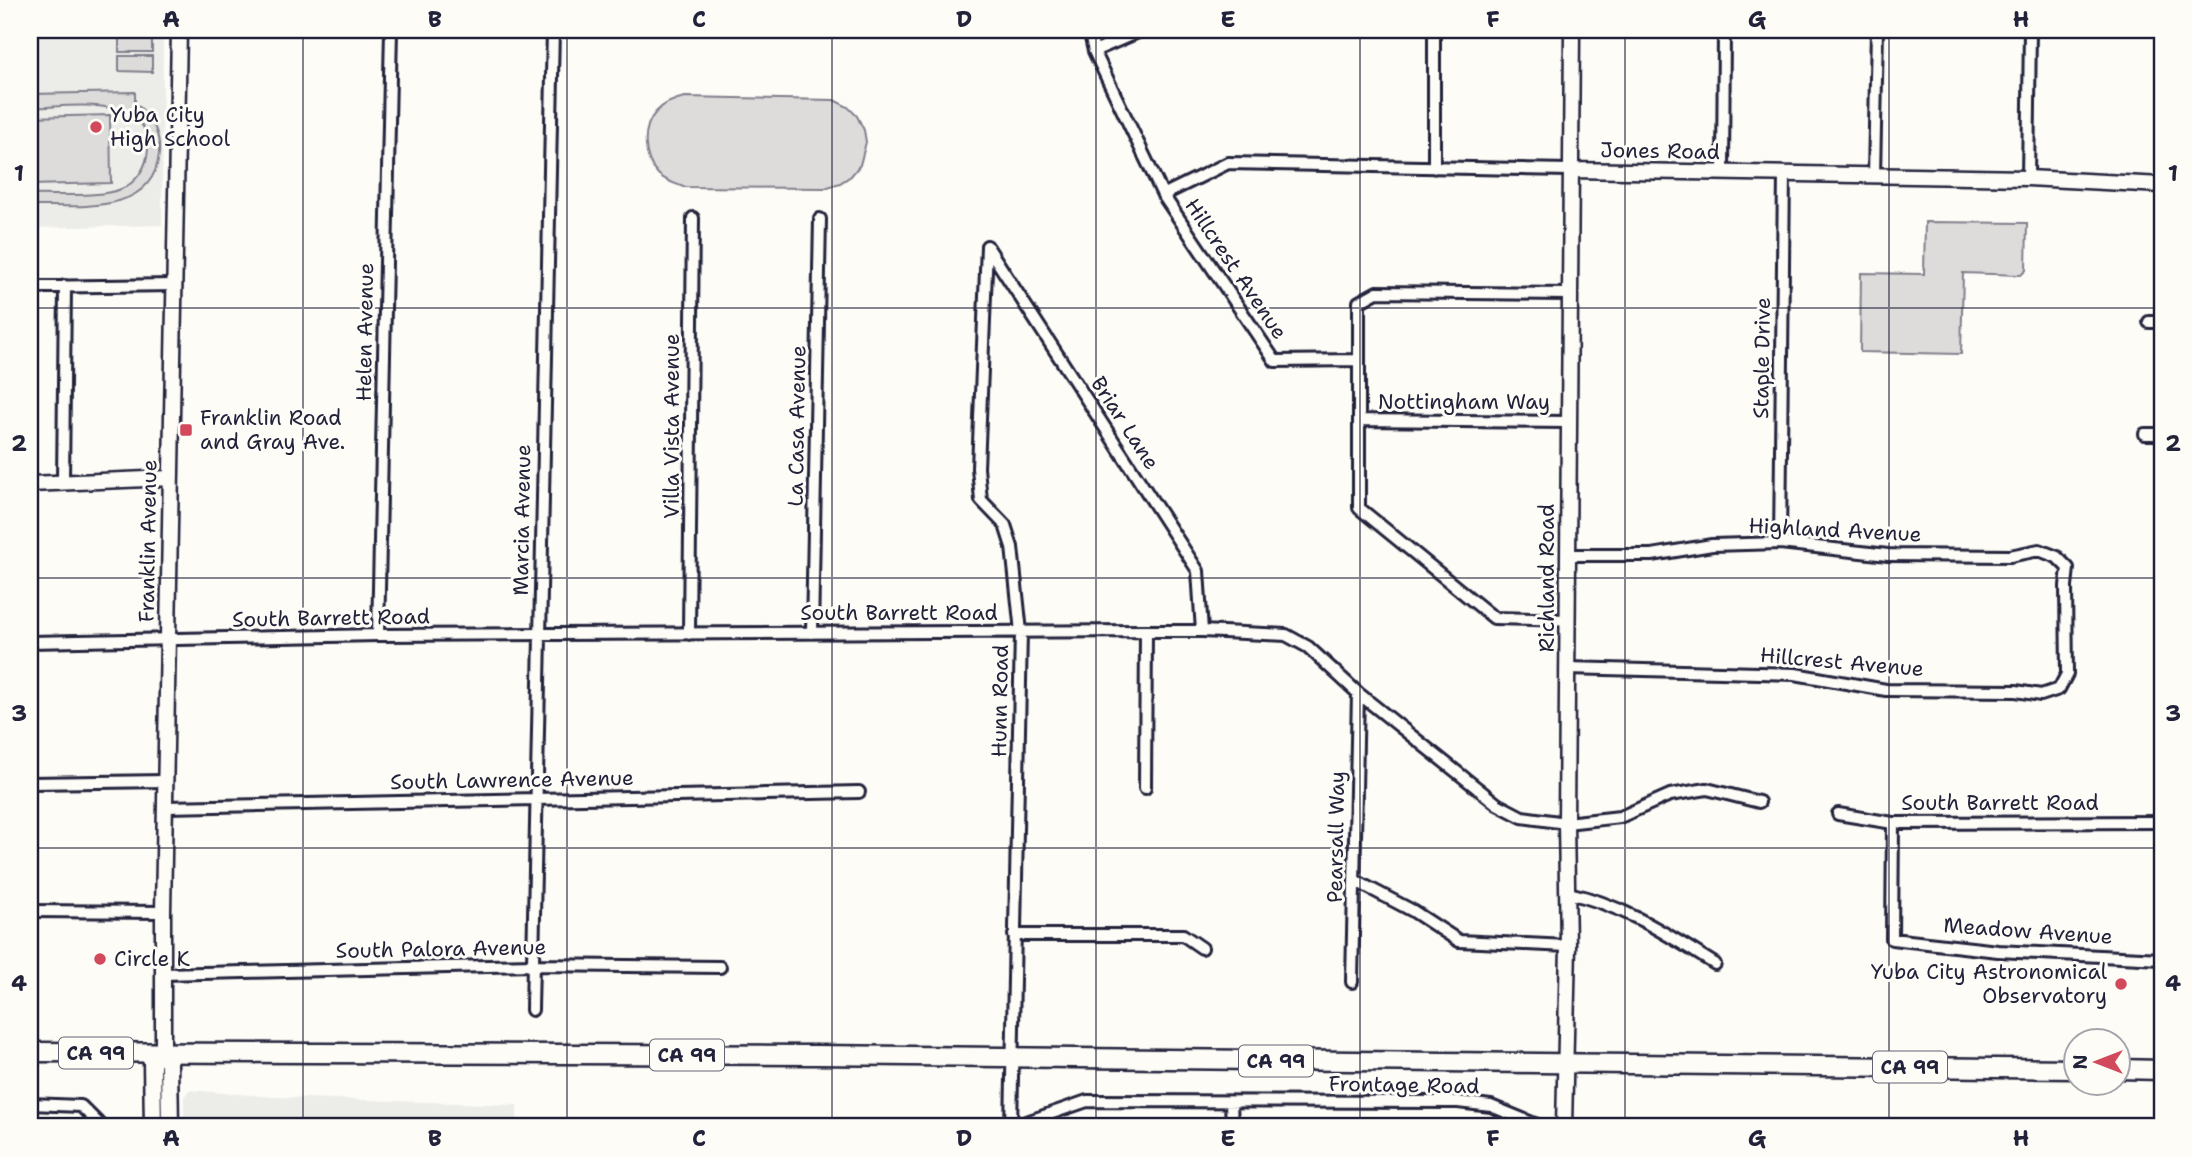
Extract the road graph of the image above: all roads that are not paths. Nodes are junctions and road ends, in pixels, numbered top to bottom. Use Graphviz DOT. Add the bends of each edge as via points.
graph roads {
  1 [pos="179,30"];
  2 [pos="391,30"];
  3 [pos="553,30"];
  4 [pos="1089,30"];
  5 [pos="1143,30"];
  6 [pos="1434,30"];
  7 [pos="1572,30"];
  8 [pos="1724,30"];
  9 [pos="1877,30"];
  10 [pos="2030,30"];
  11 [pos="1094,51"];
  12 [pos="1434,167"];
  13 [pos="1570,170"];
  14 [pos="1723,173"];
  15 [pos="1784,173"];
  16 [pos="1874,175"];
  17 [pos="2028,178"];
  18 [pos="2162,185"];
  19 [pos="1163,195"];
  20 [pos="693,218"];
  21 [pos="820,219"];
  22 [pos="987,246"];
  23 [pos="175,285"];
  24 [pos="65,286"];
  25 [pos="30,287"];
  26 [pos="1570,294"];
  27 [pos="2149,322"];
  28 [pos="2162,322"];
  29 [pos="1359,360"];
  30 [pos="1359,420"];
  31 [pos="1569,422"];
  32 [pos="2145,434"];
  33 [pos="2162,434"];
  34 [pos="170,478"];
  35 [pos="63,482"];
  36 [pos="30,484"];
  37 [pos="1780,543"];
  38 [pos="1568,555"];
  39 [pos="2057,557"];
  40 [pos="1567,620"];
  41 [pos="1146,631"];
  42 [pos="1202,631"];
  43 [pos="1021,632"];
  44 [pos="812,633"];
  45 [pos="689,634"];
  46 [pos="377,635"];
  47 [pos="539,635"];
  48 [pos="168,640"];
  49 [pos="30,642"];
  50 [pos="1567,668"];
  51 [pos="1358,693"];
  52 [pos="166,781"];
  53 [pos="30,783"];
  54 [pos="1145,788"];
  55 [pos="859,792"];
  56 [pos="536,799"];
  57 [pos="1759,802"];
  58 [pos="166,807"];
  59 [pos="1838,814"];
  60 [pos="1566,822"];
  61 [pos="2162,822"];
  62 [pos="1893,823"];
  63 [pos="1354,880"];
  64 [pos="1569,893"];
  65 [pos="30,911"];
  66 [pos="163,912"];
  67 [pos="1014,935"];
  68 [pos="1569,946"];
  69 [pos="1202,948"];
  70 [pos="2162,959"];
  71 [pos="1715,964"];
  72 [pos="533,965"];
  73 [pos="720,967"];
  74 [pos="163,974"];
  75 [pos="1352,982"];
  76 [pos="532,1010"];
  77 [pos="30,1052"];
  78 [pos="163,1052"];
  79 [pos="1011,1059"];
  80 [pos="1565,1063"];
  81 [pos="2062,1069"];
  82 [pos="2132,1069"];
  83 [pos="2162,1070"];
  84 [pos="1231,1102"];
  85 [pos="30,1104"];
  86 [pos="103,1127"];
  87 [pos="153,1127"];
  88 [pos="170,1127"];
  89 [pos="1012,1127"];
  90 [pos="1232,1127"];
  91 [pos="1542,1127"];
  92 [pos="1564,1127"];
  1 -- 23 [label="street, Franklin Avenue"];
  2 -- 46 [label="street, Helen Avenue"];
  3 -- 47 [label="street, Marcia Avenue"];
  4 -- 11 [label="street, Hillcrest Avenue"];
  5 -- 11 [label="street"];
  6 -- 12 [label="street"];
  7 -- 13 [label="street, Richland Road"];
  8 -- 14 [label="street"];
  9 -- 16 [label="street"];
  10 -- 17 [label="street"];
  11 -- 19 [label="street, Hillcrest Avenue"];
  12 -- 13 [label="street, Jones Road"];
  12 -- 19 [label="street, Jones Road" via="1228,163"];
  13 -- 14 [label="street, Jones Road"];
  13 -- 26 [label="street, Richland Road"];
  14 -- 15 [label="street, Jones Road"];
  15 -- 16 [label="street, Jones Road"];
  15 -- 37 [label="street, Staple Drive"];
  16 -- 17 [label="street, Jones Road"];
  17 -- 18 [label="street, Jones Road"];
  19 -- 29 [label="street, Hillcrest Avenue" via="1275,361"];
  20 -- 45 [label="street, Villa Vista Avenue"];
  21 -- 44 [label="street, La Casa Avenue"];
  22 -- 42 [label="street, Briar Lane" via="1198,571"];
  22 -- 43 [label="street, Hunn Road" via="978,468 981,500 1006,525 1012,547"];
  23 -- 24 [label="street"];
  23 -- 34 [label="street, Franklin Avenue"];
  24 -- 25 [label="street"];
  24 -- 35 [label="street"];
  26 -- 29 [label="street" via="1377,292 1359,302"];
  26 -- 31 [label="street, Richland Road"];
  27 -- 28 [label="street"];
  29 -- 30 [label="street"];
  30 -- 31 [label="street, Nottingham Way"];
  30 -- 40 [label="street" via="1359,508 1494,618"];
  31 -- 38 [label="street, Richland Road"];
  32 -- 33 [label="street"];
  34 -- 35 [label="street"];
  34 -- 48 [label="street, Franklin Avenue"];
  35 -- 36 [label="street"];
  37 -- 38 [label="street, Highland Avenue" via="1712,545 1652,555"];
  37 -- 39 [label="street, Highland Avenue" via="1888,555 2010,556 2039,550"];
  38 -- 40 [label="street, Richland Road"];
  39 -- 50 [label="street, Hillcrest Avenue" via="2068,568 2067,674 2059,688 2041,695 1885,690 1795,674"];
  40 -- 50 [label="street, Richland Road"];
  41 -- 42 [label="street, South Barrett Road"];
  41 -- 43 [label="street, South Barrett Road"];
  41 -- 54 [label="street"];
  42 -- 51 [label="street, South Barrett Road" via="1286,635 1308,647"];
  43 -- 44 [label="street, South Barrett Road"];
  43 -- 67 [label="street, Hunn Road"];
  44 -- 45 [label="street, South Barrett Road"];
  45 -- 47 [label="street, South Barrett Road"];
  46 -- 47 [label="street, South Barrett Road"];
  46 -- 48 [label="street, South Barrett Road"];
  47 -- 56 [label="street, Marcia Avenue"];
  48 -- 49 [label="street, South Barrett Road"];
  48 -- 52 [label="street, Franklin Avenue"];
  50 -- 60 [label="street, Richland Road"];
  51 -- 60 [label="street, South Barrett Road" via="1497,804 1522,817"];
  51 -- 63 [label="street, Pearsall Way"];
  52 -- 53 [label="street"];
  52 -- 58 [label="street, Franklin Avenue"];
  55 -- 56 [label="street, South Lawrence Avenue"];
  56 -- 58 [label="street, South Lawrence Avenue"];
  56 -- 72 [label="street, Marcia Avenue"];
  57 -- 60 [label="street, South Barrett Road" via="1707,789 1670,795 1620,817"];
  58 -- 66 [label="street, Franklin Avenue"];
  59 -- 62 [label="street, South Barrett Road"];
  60 -- 64 [label="street, Richland Road"];
  61 -- 62 [label="street, South Barrett Road"];
  62 -- 70 [label="street, Meadow Avenue" via="1892,939 1998,951"];
  63 -- 68 [label="street" via="1459,941"];
  63 -- 75 [label="street, Pearsall Way"];
  64 -- 68 [label="street, Richland Road"];
  64 -- 71 [label="street" via="1598,899 1639,917"];
  65 -- 66 [label="street"];
  66 -- 74 [label="street, Franklin Avenue"];
  67 -- 69 [label="street" via="1183,936"];
  67 -- 79 [label="street, Hunn Road"];
  68 -- 80 [label="street, Richland Road"];
  72 -- 73 [label="street, South Palora Avenue"];
  72 -- 74 [label="street, South Palora Avenue"];
  72 -- 76 [label="street, Marcia Avenue"];
  74 -- 78 [label="street, Franklin Avenue"];
  77 -- 78 [label="highway, CA 99"];
  78 -- 79 [label="highway, CA 99"];
  78 -- 87 [label="main road" via="152,1062"];
  78 -- 88 [label="main road" via="169,1062"];
  79 -- 80 [label="highway, CA 99"];
  79 -- 89 [label="street, Hunn Road"];
  80 -- 81 [label="highway, CA 99"];
  80 -- 92 [label="street, Richland Road"];
  82 -- 83 [label="highway"];
  84 -- 89 [label="street, Frontage Road" via="1087,1101"];
  84 -- 90 [label="street"];
  84 -- 91 [label="street, Frontage Road" via="1458,1102 1491,1106"];
  85 -- 86 [label="street" via="81,1106"];
}
